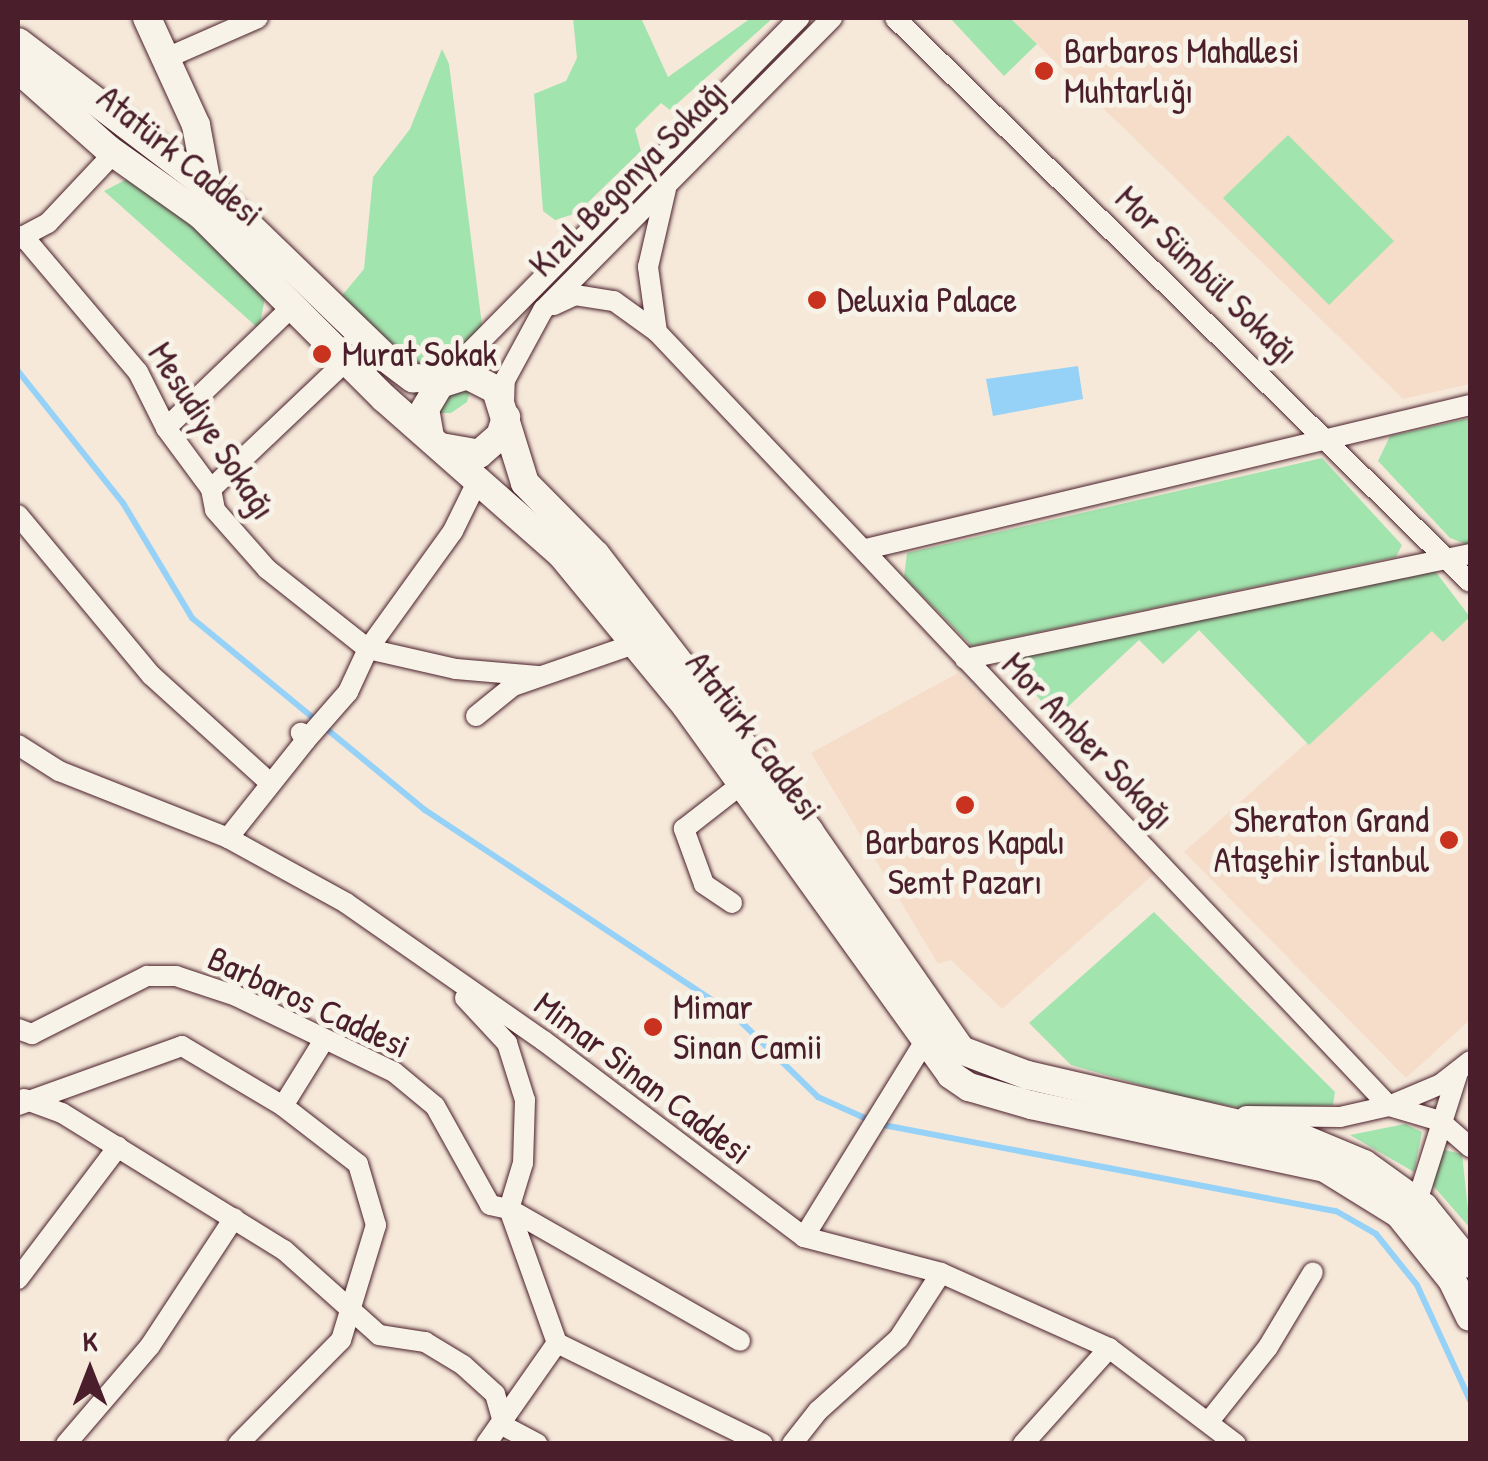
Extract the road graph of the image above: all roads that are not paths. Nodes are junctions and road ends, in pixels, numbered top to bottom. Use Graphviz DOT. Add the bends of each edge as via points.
graph roads {
  1 [pos="147,18"];
  2 [pos="258,18"];
  3 [pos="799,18"];
  4 [pos="832,18"];
  5 [pos="895,18"];
  6 [pos="18,42"];
  7 [pos="169,57"];
  8 [pos="18,70"];
  9 [pos="114,154"];
  10 [pos="668,184"];
  11 [pos="206,202"];
  12 [pos="20,238"];
  13 [pos="294,304"];
  14 [pos="543,310"];
  15 [pos="657,332"];
  16 [pos="348,358"];
  17 [pos="450,378"];
  18 [pos="1470,405"];
  19 [pos="505,410"];
  20 [pos="166,428"];
  21 [pos="1328,439"];
  22 [pos="434,441"];
  23 [pos="476,484"];
  24 [pos="211,489"];
  25 [pos="18,516"];
  26 [pos="866,548"];
  27 [pos="1470,554"];
  28 [pos="1447,559"];
  29 [pos="1470,582"];
  30 [pos="636,643"];
  31 [pos="368,649"];
  32 [pos="965,659"];
  33 [pos="538,676"];
  34 [pos="476,716"];
  35 [pos="18,744"];
  36 [pos="269,782"];
  37 [pos="743,783"];
  38 [pos="228,838"];
  39 [pos="732,903"];
  40 [pos="443,975"];
  41 [pos="18,1029"];
  42 [pos="930,1032"];
  43 [pos="324,1040"];
  44 [pos="1465,1066"];
  45 [pos="21,1100"];
  46 [pos="283,1106"];
  47 [pos="1389,1106"];
  48 [pos="1218,1116"];
  49 [pos="1440,1121"];
  50 [pos="118,1147"];
  51 [pos="1470,1147"];
  52 [pos="509,1209"];
  53 [pos="1413,1213"];
  54 [pos="234,1218"];
  55 [pos="804,1237"];
  56 [pos="1470,1264"];
  57 [pos="941,1272"];
  58 [pos="1312,1272"];
  59 [pos="18,1279"];
  60 [pos="352,1309"];
  61 [pos="1470,1317"];
  62 [pos="740,1341"];
  63 [pos="557,1343"];
  64 [pos="1110,1348"];
  65 [pos="504,1426"];
  66 [pos="1223,1435"];
  67 [pos="66,1444"];
  68 [pos="238,1444"];
  69 [pos="486,1444"];
  70 [pos="538,1444"];
  71 [pos="764,1444"];
  72 [pos="792,1444"];
  73 [pos="1023,1444"];
  1 -- 7 [label="main road"];
  2 -- 7 [label="street"];
  3 -- 17 [label="street, Kızıl Begonya Sokağı"];
  4 -- 10 [label="street, Kızıl Begonya Sokağı"];
  5 -- 21 [label="street, Mor Sümbül Sokağı"];
  6 -- 11 [label="main road, Atatürk Caddesi"];
  7 -- 11 [label="main road" via="196,125"];
  8 -- 9 [label="main road, Atatürk Caddesi"];
  9 -- 11 [label="main road, Atatürk Caddesi"];
  9 -- 12 [label="street" via="48,223"];
  10 -- 14 [label="street, Kızıl Begonya Sokağı"];
  10 -- 15 [label="street" via="648,268"];
  11 -- 13 [label="main road, Atatürk Caddesi"];
  11 -- 17 [label="main road, Atatürk Caddesi" via="413,378"];
  12 -- 20 [label="street, Mesudiye Sokağı" via="138,372"];
  13 -- 16 [label="main road, Atatürk Caddesi"];
  13 -- 20 [label="street"];
  14 -- 15 [label="street, Mor Amber Sokağı" via="576,295 614,301"];
  14 -- 19 [label="street, Kızıl Begonya Sokağı" via="505,380"];
  15 -- 26 [label="street, Mor Amber Sokağı"];
  16 -- 22 [label="main road, Atatürk Caddesi"];
  16 -- 24 [label="street"];
  17 -- 19 [label="main road" via="479,377"];
  17 -- 22 [label="main road" via="425,409"];
  18 -- 21 [label="street"];
  19 -- 22 [label="main road" via="500,436 478,454 454,454"];
  19 -- 42 [label="main road, Atatürk Caddesi" via="525,483 596,555 808,831"];
  20 -- 24 [label="street, Mesudiye Sokağı"];
  21 -- 26 [label="street"];
  21 -- 28 [label="street, Mor Sümbül Sokağı"];
  22 -- 23 [label="main road, Atatürk Caddesi"];
  23 -- 30 [label="main road, Atatürk Caddesi" via="562,555"];
  23 -- 31 [label="street" via="453,531"];
  24 -- 31 [label="street, Mesudiye Sokağı" via="216,510 267,569"];
  25 -- 36 [label="street" via="151,674"];
  26 -- 32 [label="street, Mor Amber Sokağı"];
  27 -- 28 [label="street"];
  28 -- 29 [label="street, Mor Sümbül Sokağı"];
  28 -- 32 [label="street"];
  30 -- 33 [label="street, Mesudiye Sokağı"];
  30 -- 37 [label="main road, Atatürk Caddesi"];
  31 -- 33 [label="street, Mesudiye Sokağı"];
  31 -- 36 [label="street" via="348,692"];
  32 -- 47 [label="street, Mor Amber Sokağı"];
  33 -- 34 [label="street, Mesudiye Sokağı"];
  35 -- 38 [label="street, Mimar Sinan Caddesi" via="58,770"];
  36 -- 38 [label="street"];
  37 -- 39 [label="street" via="684,828 704,884"];
  37 -- 42 [label="main road, Atatürk Caddesi"];
  38 -- 40 [label="street, Mimar Sinan Caddesi" via="346,902"];
  40 -- 52 [label="street" via="507,1044 525,1100 523,1164"];
  40 -- 55 [label="street, Mimar Sinan Caddesi" via="544,1041"];
  41 -- 43 [label="street, Barbaros Caddesi" via="32,1034 147,976 176,976 236,996"];
  42 -- 48 [label="main road, Atatürk Caddesi" via="984,1063"];
  42 -- 53 [label="main road, Atatürk Caddesi" via="969,1087 1325,1168"];
  42 -- 55 [label="street"];
  43 -- 46 [label="street"];
  43 -- 52 [label="street, Barbaros Caddesi" via="394,1072 435,1106 490,1205"];
  44 -- 47 [label="street"];
  44 -- 49 [label="street"];
  45 -- 46 [label="street" via="182,1046"];
  45 -- 50 [label="street"];
  46 -- 60 [label="street" via="358,1164 370,1196 376,1226"];
  47 -- 48 [label="street" via="1340,1117"];
  47 -- 49 [label="street"];
  48 -- 53 [label="main road, Atatürk Caddesi" via="1364,1164"];
  49 -- 51 [label="street"];
  49 -- 53 [label="street"];
  50 -- 54 [label="street"];
  50 -- 59 [label="street"];
  52 -- 62 [label="street"];
  52 -- 63 [label="street, Barbaros Caddesi"];
  53 -- 56 [label="main road, Atatürk Caddesi"];
  53 -- 61 [label="main road, Atatürk Caddesi"];
  54 -- 60 [label="street" via="284,1250"];
  54 -- 67 [label="street" via="150,1346"];
  55 -- 57 [label="street, Mimar Sinan Caddesi"];
  57 -- 64 [label="street, Mimar Sinan Caddesi"];
  57 -- 72 [label="street" via="900,1338"];
  58 -- 66 [label="street"];
  60 -- 65 [label="street" via="380,1335 425,1342 463,1365 495,1394"];
  60 -- 68 [label="street" via="341,1340"];
  63 -- 65 [label="street"];
  63 -- 71 [label="street"];
  64 -- 66 [label="street, Mimar Sinan Caddesi"];
  64 -- 73 [label="street"];
  65 -- 69 [label="street"];
  65 -- 70 [label="street"];
}
